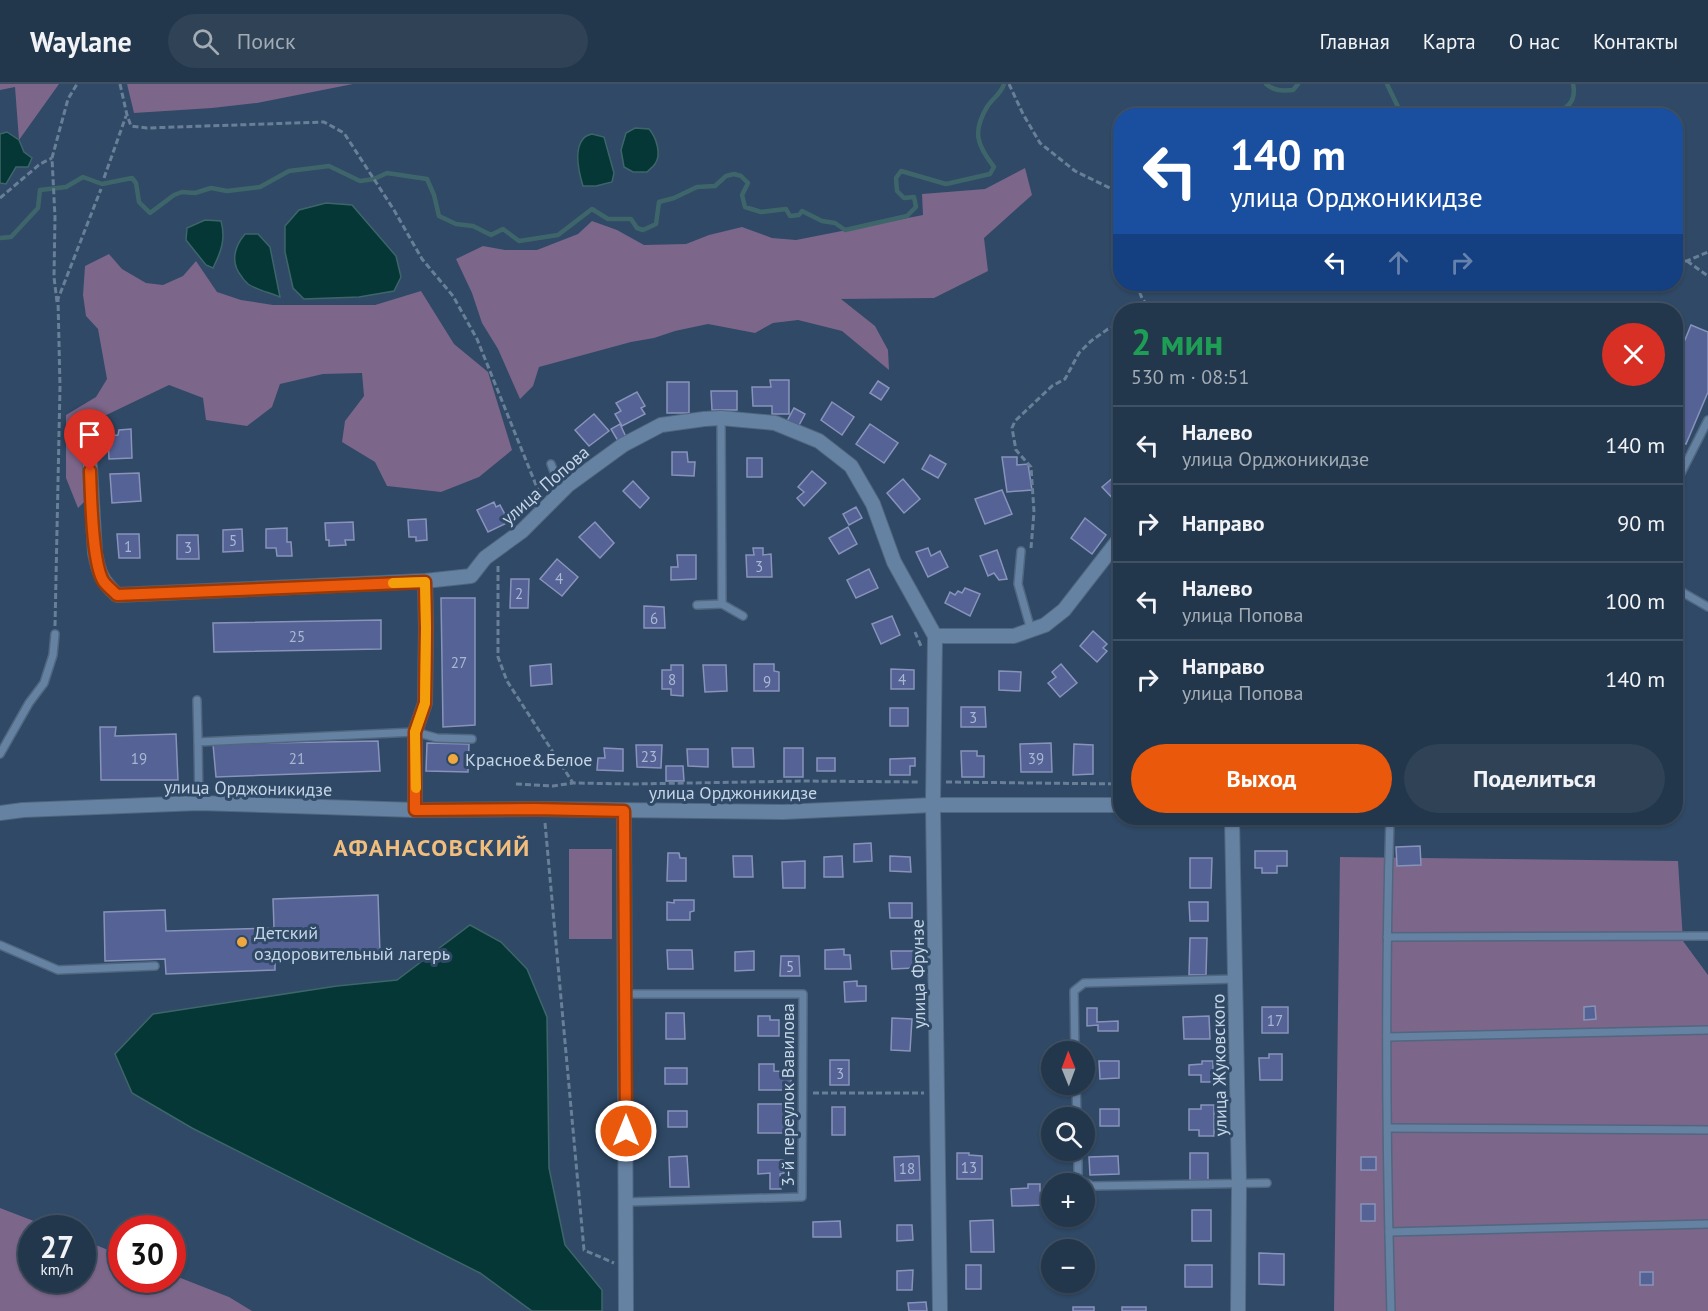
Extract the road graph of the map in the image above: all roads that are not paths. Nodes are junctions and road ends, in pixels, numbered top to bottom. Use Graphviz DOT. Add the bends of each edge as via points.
graph roads {
  1 [pos="720,418"];
  2 [pos="1708,420"];
  3 [pos="88,433"];
  4 [pos="551,464"];
  5 [pos="1683,469"];
  6 [pos="562,492"];
  7 [pos="1113,547"];
  8 [pos="1021,551"];
  9 [pos="425,582"];
  10 [pos="1683,593"];
  11 [pos="722,604"];
  12 [pos="697,605"];
  13 [pos="1708,607"];
  14 [pos="743,616"];
  15 [pos="1031,630"];
  16 [pos="55,634"];
  17 [pos="935,636"];
  18 [pos="197,700"];
  19 [pos="415,732"];
  20 [pos="472,739"];
  21 [pos="198,742"];
  22 [pos="0,754"];
  23 [pos="199,803"];
  24 [pos="933,805"];
  25 [pos="1113,805"];
  26 [pos="415,810"];
  27 [pos="624,811"];
  28 [pos="0,813"];
  29 [pos="1232,825"];
  30 [pos="1390,825"];
  31 [pos="1708,936"];
  32 [pos="1387,937"];
  33 [pos="0,945"];
  34 [pos="155,966"];
  35 [pos="1236,979"];
  36 [pos="625,994"];
  37 [pos="1708,1030"];
  38 [pos="1387,1037"];
  39 [pos="1075,1041"];
  40 [pos="1388,1128"];
  41 [pos="1708,1130"];
  42 [pos="1078,1161"];
  43 [pos="1239,1184"];
  44 [pos="1266,1184"];
  45 [pos="627,1202"];
  46 [pos="1708,1224"];
  47 [pos="1389,1232"];
  48 [pos="626,1311"];
  49 [pos="940,1311"];
  50 [pos="1238,1311"];
  51 [pos="1391,1311"];
  1 -- 6 [label="street, улица Попова" via="661,425 623,445"];
  1 -- 11 [label="lane"];
  1 -- 17 [label="street, улица Попова" via="775,423 819,441 851,466 873,504 894,562"];
  2 -- 5 [label="lane"];
  3 -- 9 [label="street, улица Попова" via="97,562 103,581 117,595"];
  4 -- 6 [label="lane"];
  6 -- 9 [label="street, улица Попова" via="522,531 484,558 471,576"];
  7 -- 15 [label="street" via="1064,610"];
  8 -- 15 [label="lane" via="1018,584"];
  9 -- 19 [label="street" via="425,703"];
  10 -- 13 [label="lane"];
  11 -- 12 [label="lane"];
  11 -- 14 [label="lane"];
  15 -- 17 [label="street" via="1014,636"];
  16 -- 22 [label="lane" via="44,683"];
  17 -- 24 [label="street, улица Фрунзе" via="930,782"];
  18 -- 21 [label="lane"];
  19 -- 20 [label="lane" via="437,738"];
  19 -- 21 [label="lane"];
  19 -- 26 [label="street"];
  21 -- 23 [label="lane"];
  23 -- 26 [label="street, улица Орджоникидзе"];
  23 -- 28 [label="street, улица Орджоникидзе"];
  24 -- 25 [label="street, улица Орджоникидзе"];
  24 -- 27 [label="street, улица Орджоникидзе" via="783,812"];
  24 -- 49 [label="street, улица Фрунзе"];
  26 -- 27 [label="street, улица Орджоникидзе"];
  27 -- 36 [label="street"];
  29 -- 35 [label="street, улица Жуковского"];
  30 -- 32 [label="lane"];
  31 -- 32 [label="lane"];
  32 -- 38 [label="lane"];
  33 -- 34 [label="lane" via="58,970"];
  35 -- 39 [label="lane" via="1084,983 1074,991"];
  35 -- 43 [label="street, улица Жуковского"];
  36 -- 45 [label="street"];
  36 -- 45 [label="lane, 3-й переулок Вавилова" via="803,994 802,1197"];
  37 -- 38 [label="lane"];
  38 -- 40 [label="lane"];
  40 -- 41 [label="lane"];
  40 -- 47 [label="lane"];
  42 -- 43 [label="lane" via="1078,1179 1092,1186"];
  43 -- 44 [label="lane"];
  43 -- 50 [label="street, улица Жуковского"];
  45 -- 48 [label="street"];
  46 -- 47 [label="lane"];
  47 -- 51 [label="lane"];
}
